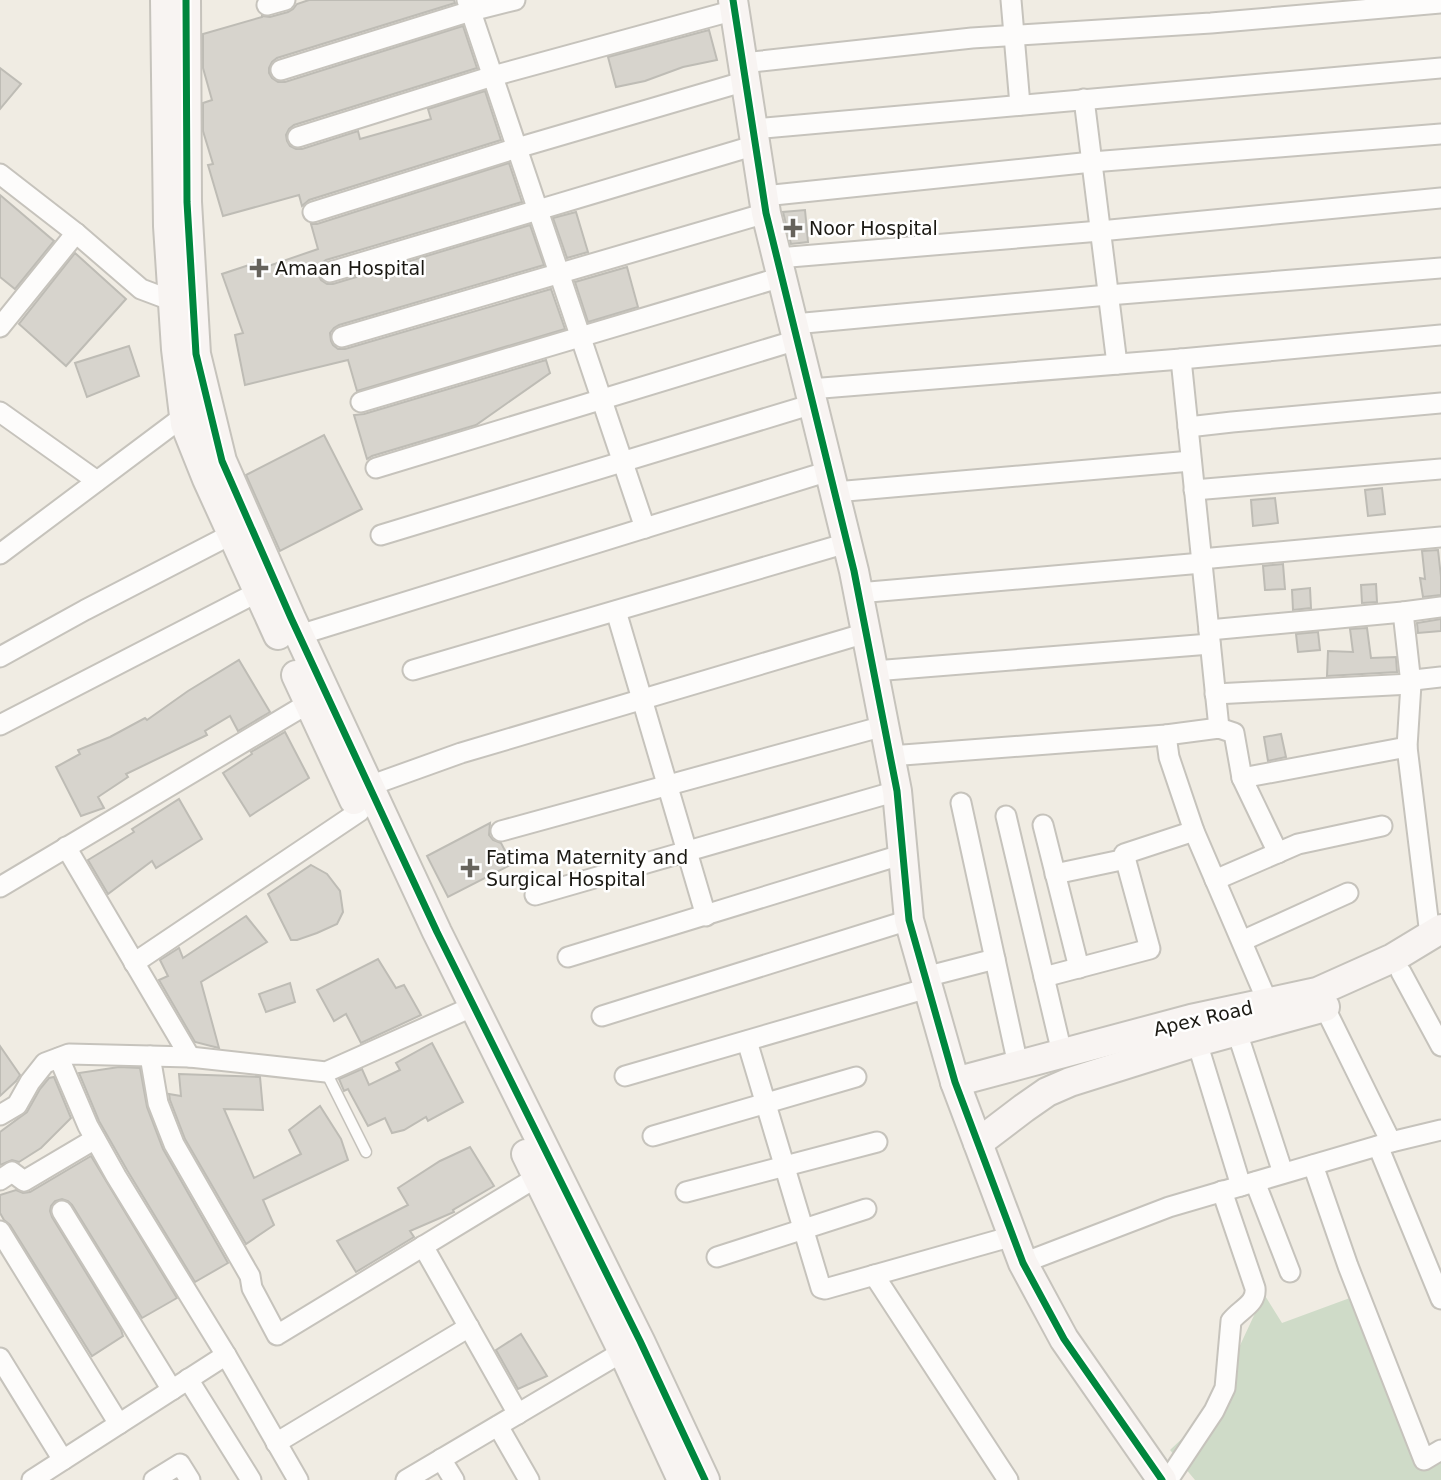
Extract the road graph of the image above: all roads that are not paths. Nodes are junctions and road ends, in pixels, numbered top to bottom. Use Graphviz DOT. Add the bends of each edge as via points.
graph roads {
  1 [pos="165,0"];
  2 [pos="186,0"];
  3 [pos="515,0"];
  4 [pos="1011,0"];
  5 [pos="1441,3"];
  6 [pos="734,5"];
  7 [pos="469,6"];
  8 [pos="1014,36"];
  9 [pos="1441,68"];
  10 [pos="281,70"];
  11 [pos="745,72"];
  12 [pos="493,76"];
  13 [pos="1084,99"];
  14 [pos="1020,105"];
  15 [pos="1441,134"];
  16 [pos="298,137"];
  17 [pos="755,137"];
  18 [pos="517,148"];
  19 [pos="1092,162"];
  20 [pos="0,174"];
  21 [pos="1441,198"];
  22 [pos="765,205"];
  23 [pos="538,211"];
  24 [pos="313,212"];
  25 [pos="1100,231"];
  26 [pos="76,233"];
  27 [pos="780,267"];
  28 [pos="1441,268"];
  29 [pos="330,272"];
  30 [pos="559,274"];
  31 [pos="1108,295"];
  32 [pos="173,301"];
  33 [pos="0,327"];
  34 [pos="795,332"];
  35 [pos="1441,335"];
  36 [pos="580,336"];
  37 [pos="342,337"];
  38 [pos="1181,359"];
  39 [pos="1116,364"];
  40 [pos="811,397"];
  41 [pos="601,399"];
  42 [pos="361,402"];
  43 [pos="1441,403"];
  44 [pos="196,410"];
  45 [pos="0,412"];
  46 [pos="1188,427"];
  47 [pos="1191,461"];
  48 [pos="622,462"];
  49 [pos="376,468"];
  50 [pos="1441,469"];
  51 [pos="97,481"];
  52 [pos="832,481"];
  53 [pos="1194,490"];
  54 [pos="645,528"];
  55 [pos="232,534"];
  56 [pos="381,536"];
  57 [pos="1441,537"];
  58 [pos="847,543"];
  59 [pos="0,554"];
  60 [pos="1202,561"];
  61 [pos="258,592"];
  62 [pos="858,593"];
  63 [pos="1441,607"];
  64 [pos="616,611"];
  65 [pos="1403,612"];
  66 [pos="866,633"];
  67 [pos="299,635"];
  68 [pos="1210,637"];
  69 [pos="0,657"];
  70 [pos="413,670"];
  71 [pos="874,671"];
  72 [pos="1441,677"];
  73 [pos="1411,684"];
  74 [pos="1215,694"];
  75 [pos="317,698"];
  76 [pos="642,699"];
  77 [pos="0,725"];
  78 [pos="884,726"];
  79 [pos="1219,728"];
  80 [pos="1166,735"];
  81 [pos="1407,747"];
  82 [pos="890,756"];
  83 [pos="1242,778"];
  84 [pos="668,786"];
  85 [pos="897,790"];
  86 [pos="364,798"];
  87 [pos="961,803"];
  88 [pos="1006,816"];
  89 [pos="1043,825"];
  90 [pos="1382,826"];
  91 [pos="501,831"];
  92 [pos="1194,831"];
  93 [pos="66,847"];
  94 [pos="687,851"];
  95 [pos="1278,853"];
  96 [pos="904,854"];
  97 [pos="1126,859"];
  98 [pos="1055,874"];
  99 [pos="1215,880"];
  100 [pos="0,887"];
  101 [pos="1348,893"];
  102 [pos="535,895"];
  103 [pos="706,916"];
  104 [pos="909,920"];
  105 [pos="1437,938"];
  106 [pos="1242,941"];
  107 [pos="568,957"];
  108 [pos="995,960"];
  109 [pos="134,963"];
  110 [pos="1079,968"];
  111 [pos="1401,972"];
  112 [pos="1044,977"];
  113 [pos="927,982"];
  114 [pos="1321,1000"];
  115 [pos="1268,1003"];
  116 [pos="466,1009"];
  117 [pos="601,1016"];
  118 [pos="1237,1032"];
  119 [pos="747,1041"];
  120 [pos="1197,1042"];
  121 [pos="1441,1046"];
  122 [pos="1062,1053"];
  123 [pos="150,1056"];
  124 [pos="190,1057"];
  125 [pos="59,1058"];
  126 [pos="1018,1065"];
  127 [pos="326,1072"];
  128 [pos="625,1076"];
  129 [pos="856,1077"];
  130 [pos="955,1082"];
  131 [pos="766,1103"];
  132 [pos="0,1115"];
  133 [pos="1441,1131"];
  134 [pos="653,1136"];
  135 [pos="95,1139"];
  136 [pos="877,1142"];
  137 [pos="978,1143"];
  138 [pos="1384,1144"];
  139 [pos="366,1152"];
  140 [pos="1313,1165"];
  141 [pos="785,1166"];
  142 [pos="546,1172"];
  143 [pos="1283,1174"];
  144 [pos="0,1180"];
  145 [pos="1240,1186"];
  146 [pos="686,1192"];
  147 [pos="866,1209"];
  148 [pos="62,1211"];
  149 [pos="804,1229"];
  150 [pos="0,1231"];
  151 [pos="1013,1236"];
  152 [pos="423,1247"];
  153 [pos="717,1257"];
  154 [pos="1023,1262"];
  155 [pos="1290,1272"];
  156 [pos="874,1275"];
  157 [pos="1441,1299"];
  158 [pos="469,1327"];
  159 [pos="632,1347"];
  160 [pos="226,1355"];
  161 [pos="0,1358"];
  162 [pos="180,1385"];
  163 [pos="518,1414"];
  164 [pos="119,1424"];
  165 [pos="498,1426"];
  166 [pos="276,1443"];
  167 [pos="1441,1450"];
  168 [pos="441,1459"];
  169 [pos="63,1460"];
  170 [pos="32,1480"];
  171 [pos="153,1480"];
  172 [pos="190,1480"];
  173 [pos="251,1480"];
  174 [pos="298,1480"];
  175 [pos="406,1480"];
  176 [pos="454,1480"];
  177 [pos="529,1480"];
  178 [pos="682,1480"];
  179 [pos="705,1480"];
  180 [pos="1008,1480"];
  181 [pos="1163,1480"];
  182 [pos="1168,1480"];
  1 -- 32 [label="street"];
  2 -- 44 [label="street"];
  3 -- 7 [label="street"];
  4 -- 8 [label="street"];
  5 -- 8 [label="street"];
  6 -- 11 [label="street"];
  6 -- 12 [label="street"];
  7 -- 10 [label="street"];
  7 -- 12 [label="street"];
  8 -- 11 [label="street" via="972,38"];
  8 -- 14 [label="street"];
  9 -- 13 [label="street"];
  11 -- 17 [label="street"];
  11 -- 18 [label="street"];
  12 -- 16 [label="street"];
  12 -- 18 [label="street"];
  13 -- 14 [label="street"];
  13 -- 19 [label="street"];
  14 -- 17 [label="street"];
  15 -- 19 [label="street"];
  17 -- 22 [label="street"];
  17 -- 23 [label="street"];
  18 -- 23 [label="street"];
  18 -- 24 [label="street"];
  19 -- 22 [label="street"];
  19 -- 25 [label="street"];
  20 -- 26 [label="street"];
  21 -- 25 [label="street"];
  22 -- 27 [label="street"];
  22 -- 30 [label="street"];
  23 -- 29 [label="street"];
  23 -- 30 [label="street"];
  25 -- 27 [label="street"];
  25 -- 31 [label="street"];
  26 -- 32 [label="street" via="141,289"];
  26 -- 33 [label="street"];
  27 -- 34 [label="street"];
  27 -- 36 [label="street"];
  28 -- 31 [label="street"];
  30 -- 36 [label="street"];
  30 -- 37 [label="street"];
  31 -- 34 [label="street"];
  31 -- 39 [label="street"];
  32 -- 44 [label="street" via="176,349"];
  34 -- 40 [label="street"];
  34 -- 41 [label="street"];
  35 -- 38 [label="street"];
  36 -- 41 [label="street"];
  36 -- 42 [label="street"];
  38 -- 39 [label="street"];
  38 -- 46 [label="street"];
  39 -- 40 [label="street"];
  40 -- 48 [label="street"];
  40 -- 52 [label="street"];
  41 -- 48 [label="street"];
  41 -- 49 [label="street"];
  43 -- 46 [label="street"];
  44 -- 51 [label="street"];
  44 -- 55 [label="street" via="185,424"];
  44 -- 67 [label="street"];
  45 -- 51 [label="street"];
  46 -- 47 [label="street"];
  47 -- 52 [label="street"];
  47 -- 53 [label="street"];
  48 -- 54 [label="street"];
  48 -- 56 [label="street"];
  50 -- 53 [label="street"];
  51 -- 59 [label="street"];
  52 -- 54 [label="street"];
  52 -- 58 [label="street"];
  53 -- 60 [label="street"];
  54 -- 67 [label="street"];
  55 -- 61 [label="street"];
  55 -- 69 [label="street"];
  57 -- 60 [label="street"];
  58 -- 62 [label="street"];
  58 -- 64 [label="street"];
  60 -- 62 [label="street"];
  60 -- 68 [label="street"];
  61 -- 75 [label="street"];
  61 -- 77 [label="street"];
  62 -- 66 [label="street"];
  63 -- 65 [label="street"];
  64 -- 70 [label="street"];
  64 -- 76 [label="street"];
  65 -- 68 [label="street"];
  65 -- 73 [label="street"];
  66 -- 71 [label="street"];
  66 -- 76 [label="street"];
  67 -- 75 [label="street"];
  68 -- 71 [label="street"];
  68 -- 74 [label="street"];
  71 -- 78 [label="street"];
  72 -- 73 [label="street"];
  73 -- 74 [label="street"];
  73 -- 81 [label="street"];
  74 -- 79 [label="street"];
  75 -- 86 [label="street"];
  75 -- 93 [label="street"];
  76 -- 84 [label="street"];
  76 -- 86 [label="street" via="461,753"];
  78 -- 82 [label="street"];
  78 -- 84 [label="street"];
  79 -- 80 [label="street"];
  79 -- 83 [label="street" via="1234,733"];
  80 -- 82 [label="street"];
  80 -- 92 [label="street"];
  81 -- 83 [label="street"];
  81 -- 105 [label="street"];
  82 -- 85 [label="street"];
  83 -- 95 [label="street"];
  84 -- 91 [label="street"];
  84 -- 94 [label="street"];
  85 -- 94 [label="street"];
  85 -- 96 [label="street"];
  86 -- 109 [label="street"];
  86 -- 116 [label="street" via="437,932"];
  87 -- 108 [label="street"];
  88 -- 112 [label="street"];
  89 -- 98 [label="street"];
  90 -- 95 [label="street" via="1298,844"];
  92 -- 97 [label="street" via="1124,854"];
  92 -- 99 [label="street"];
  93 -- 100 [label="street"];
  93 -- 109 [label="street"];
  94 -- 102 [label="street"];
  94 -- 103 [label="street"];
  95 -- 99 [label="street"];
  96 -- 103 [label="street"];
  96 -- 104 [label="street"];
  97 -- 98 [label="street"];
  97 -- 110 [label="street" via="1150,949"];
  98 -- 110 [label="street"];
  99 -- 106 [label="street"];
  101 -- 106 [label="street"];
  103 -- 107 [label="street"];
  104 -- 113 [label="street"];
  104 -- 117 [label="street"];
  105 -- 111 [label="street, Apex Road"];
  105 -- 114 [label="street, Apex Road"];
  106 -- 115 [label="street"];
  108 -- 113 [label="street"];
  108 -- 126 [label="street"];
  109 -- 124 [label="street"];
  110 -- 112 [label="street"];
  111 -- 114 [label="street, Apex Road"];
  111 -- 121 [label="street"];
  112 -- 122 [label="street"];
  113 -- 119 [label="street"];
  113 -- 130 [label="street"];
  114 -- 115 [label="street, Apex Road"];
  114 -- 118 [label="street, Apex Road"];
  114 -- 138 [label="street"];
  115 -- 122 [label="street, Apex Road"];
  116 -- 127 [label="street"];
  116 -- 142 [label="street"];
  118 -- 120 [label="street, Apex Road"];
  118 -- 143 [label="street"];
  119 -- 128 [label="street"];
  119 -- 131 [label="street"];
  120 -- 137 [label="street, Apex Road" via="1047,1092"];
  120 -- 145 [label="street"];
  122 -- 126 [label="street, Apex Road"];
  123 -- 124 [label="street"];
  123 -- 125 [label="street" via="69,1054"];
  123 -- 152 [label="street" via="158,1103 174,1144 250,1276 277,1335"];
  124 -- 127 [label="street"];
  125 -- 132 [label="street" via="45,1063 17,1105"];
  125 -- 135 [label="street"];
  126 -- 130 [label="street, Apex Road"];
  127 -- 139 [label="lane"];
  129 -- 131 [label="street"];
  130 -- 137 [label="street"];
  131 -- 134 [label="street"];
  131 -- 141 [label="street"];
  133 -- 138 [label="street"];
  135 -- 144 [label="street" via="24,1181 12,1172"];
  135 -- 160 [label="street"];
  136 -- 141 [label="street"];
  137 -- 151 [label="street"];
  138 -- 140 [label="street"];
  138 -- 157 [label="street"];
  140 -- 143 [label="street"];
  140 -- 167 [label="street" via="1424,1460"];
  141 -- 146 [label="street"];
  141 -- 149 [label="street"];
  142 -- 152 [label="street"];
  142 -- 159 [label="street"];
  143 -- 145 [label="street"];
  145 -- 154 [label="street" via="1169,1207"];
  145 -- 155 [label="street"];
  145 -- 182 [label="street" via="1256,1294 1231,1321 1220,1399"];
  147 -- 149 [label="street"];
  148 -- 162 [label="street"];
  149 -- 153 [label="street"];
  149 -- 156 [label="street" via="821,1288"];
  150 -- 164 [label="street"];
  151 -- 154 [label="street"];
  151 -- 156 [label="street"];
  152 -- 158 [label="street"];
  154 -- 181 [label="street" via="1064,1339"];
  156 -- 180 [label="street"];
  158 -- 163 [label="street"];
  158 -- 166 [label="street"];
  159 -- 163 [label="street"];
  159 -- 178 [label="street"];
  159 -- 179 [label="street"];
  160 -- 162 [label="street"];
  160 -- 166 [label="street"];
  161 -- 169 [label="street"];
  162 -- 164 [label="street"];
  162 -- 173 [label="street"];
  163 -- 165 [label="street"];
  164 -- 169 [label="street"];
  165 -- 168 [label="street"];
  165 -- 177 [label="street"];
  166 -- 174 [label="street"];
  168 -- 175 [label="street"];
  168 -- 176 [label="street"];
  169 -- 170 [label="street"];
  171 -- 172 [label="street" via="180,1464"];
}
